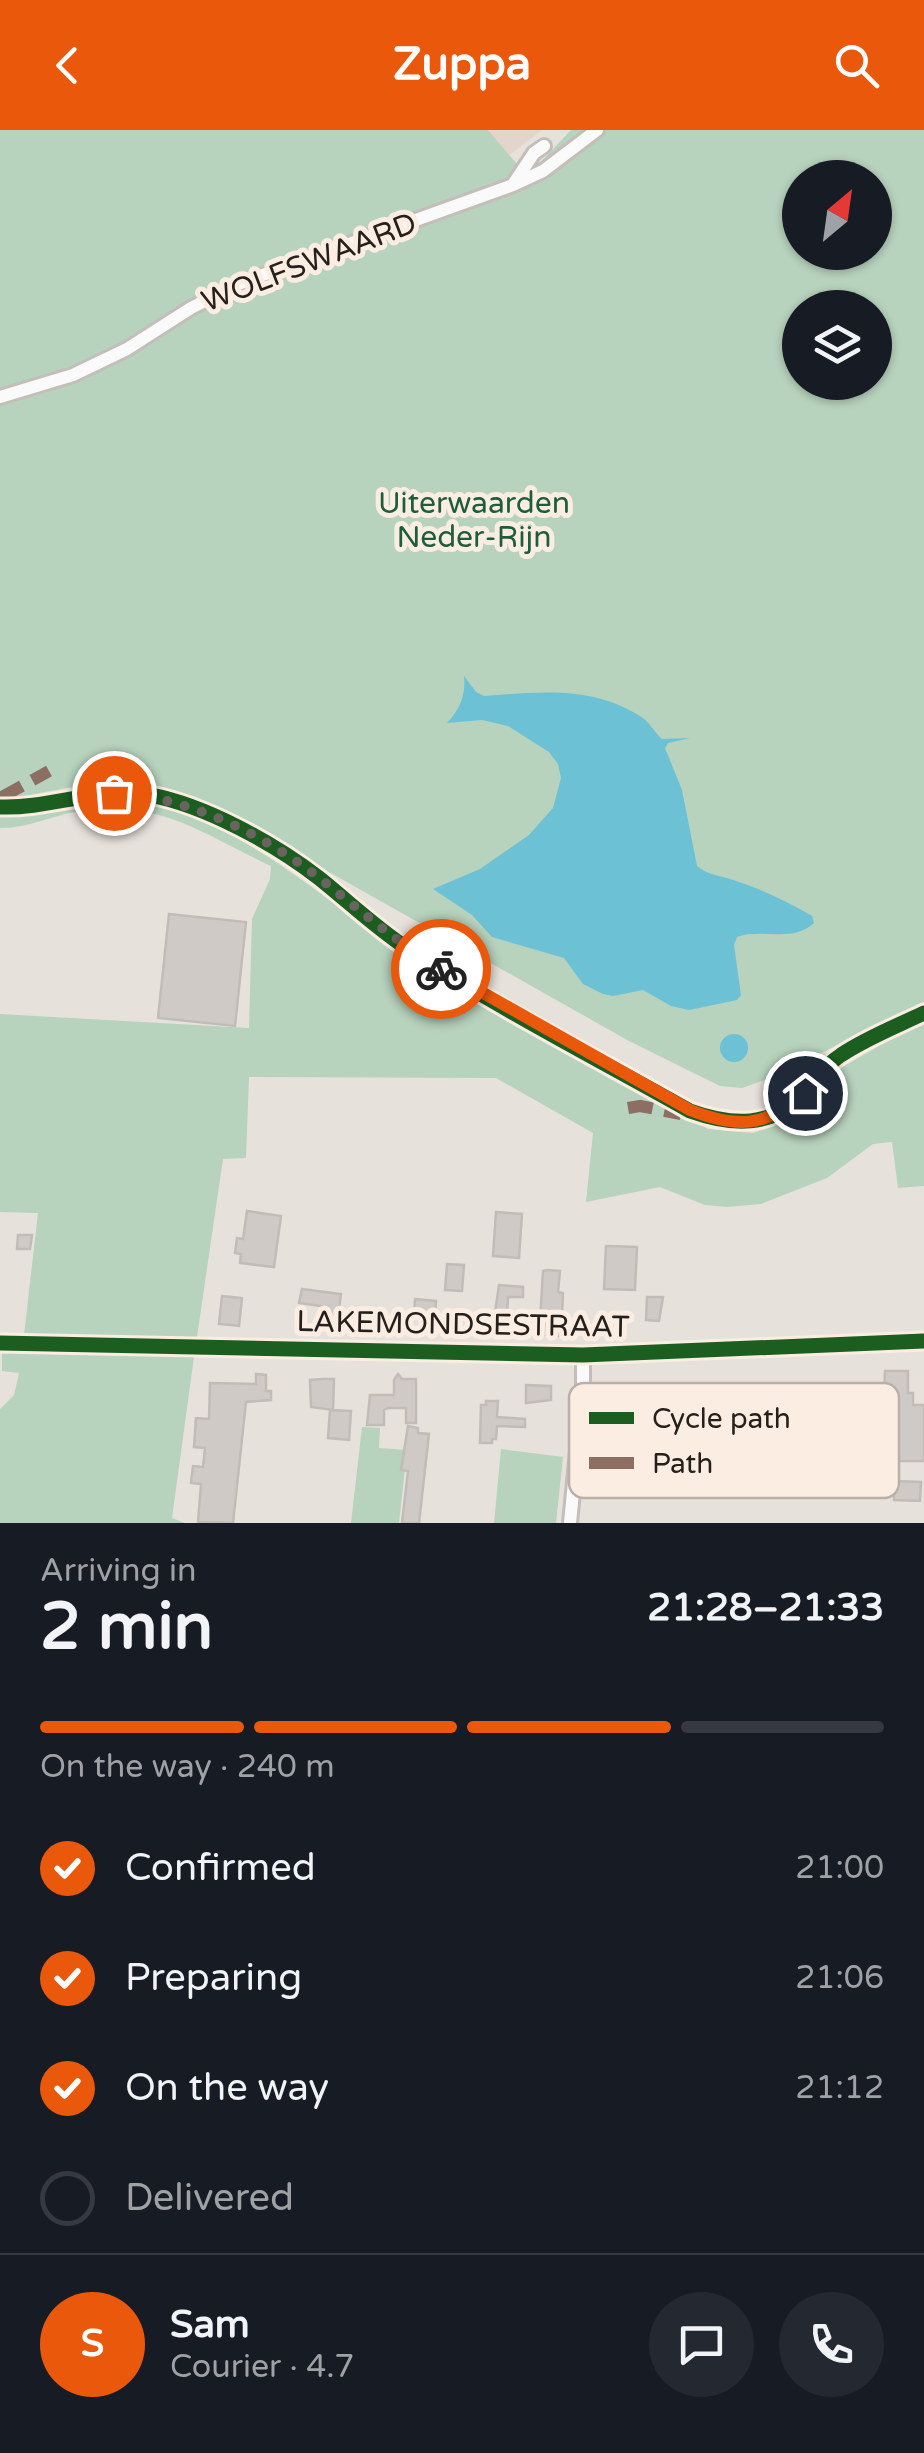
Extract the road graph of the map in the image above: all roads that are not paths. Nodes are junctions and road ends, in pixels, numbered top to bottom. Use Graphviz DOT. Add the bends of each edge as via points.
graph roads {
  1 [pos="597,130"];
  2 [pos="544,146"];
  3 [pos="512,185"];
  4 [pos="0,396"];
  5 [pos="0,807"];
  6 [pos="924,1013"];
  7 [pos="924,1341"];
  8 [pos="0,1343"];
  9 [pos="584,1355"];
  10 [pos="584,1383"];
  11 [pos="573,1498"];
  12 [pos="570,1523"];
  1 -- 3 [label="street, WOLFSWAARD" via="543,172"];
  2 -- 3 [label="street"];
  3 -- 4 [label="street, WOLFSWAARD" via="238,284 73,376"];
  5 -- 6 [label="street" via="114,793 184,803 316,876 440,969 711,1118 737,1123 785,1110 841,1055"];
  7 -- 9 [label="street, LAKEMONDSESTRAAT"];
  8 -- 9 [label="street, LAKEMONDSESTRAAT"];
  9 -- 10 [label="street"];
  11 -- 12 [label="street"];
}
